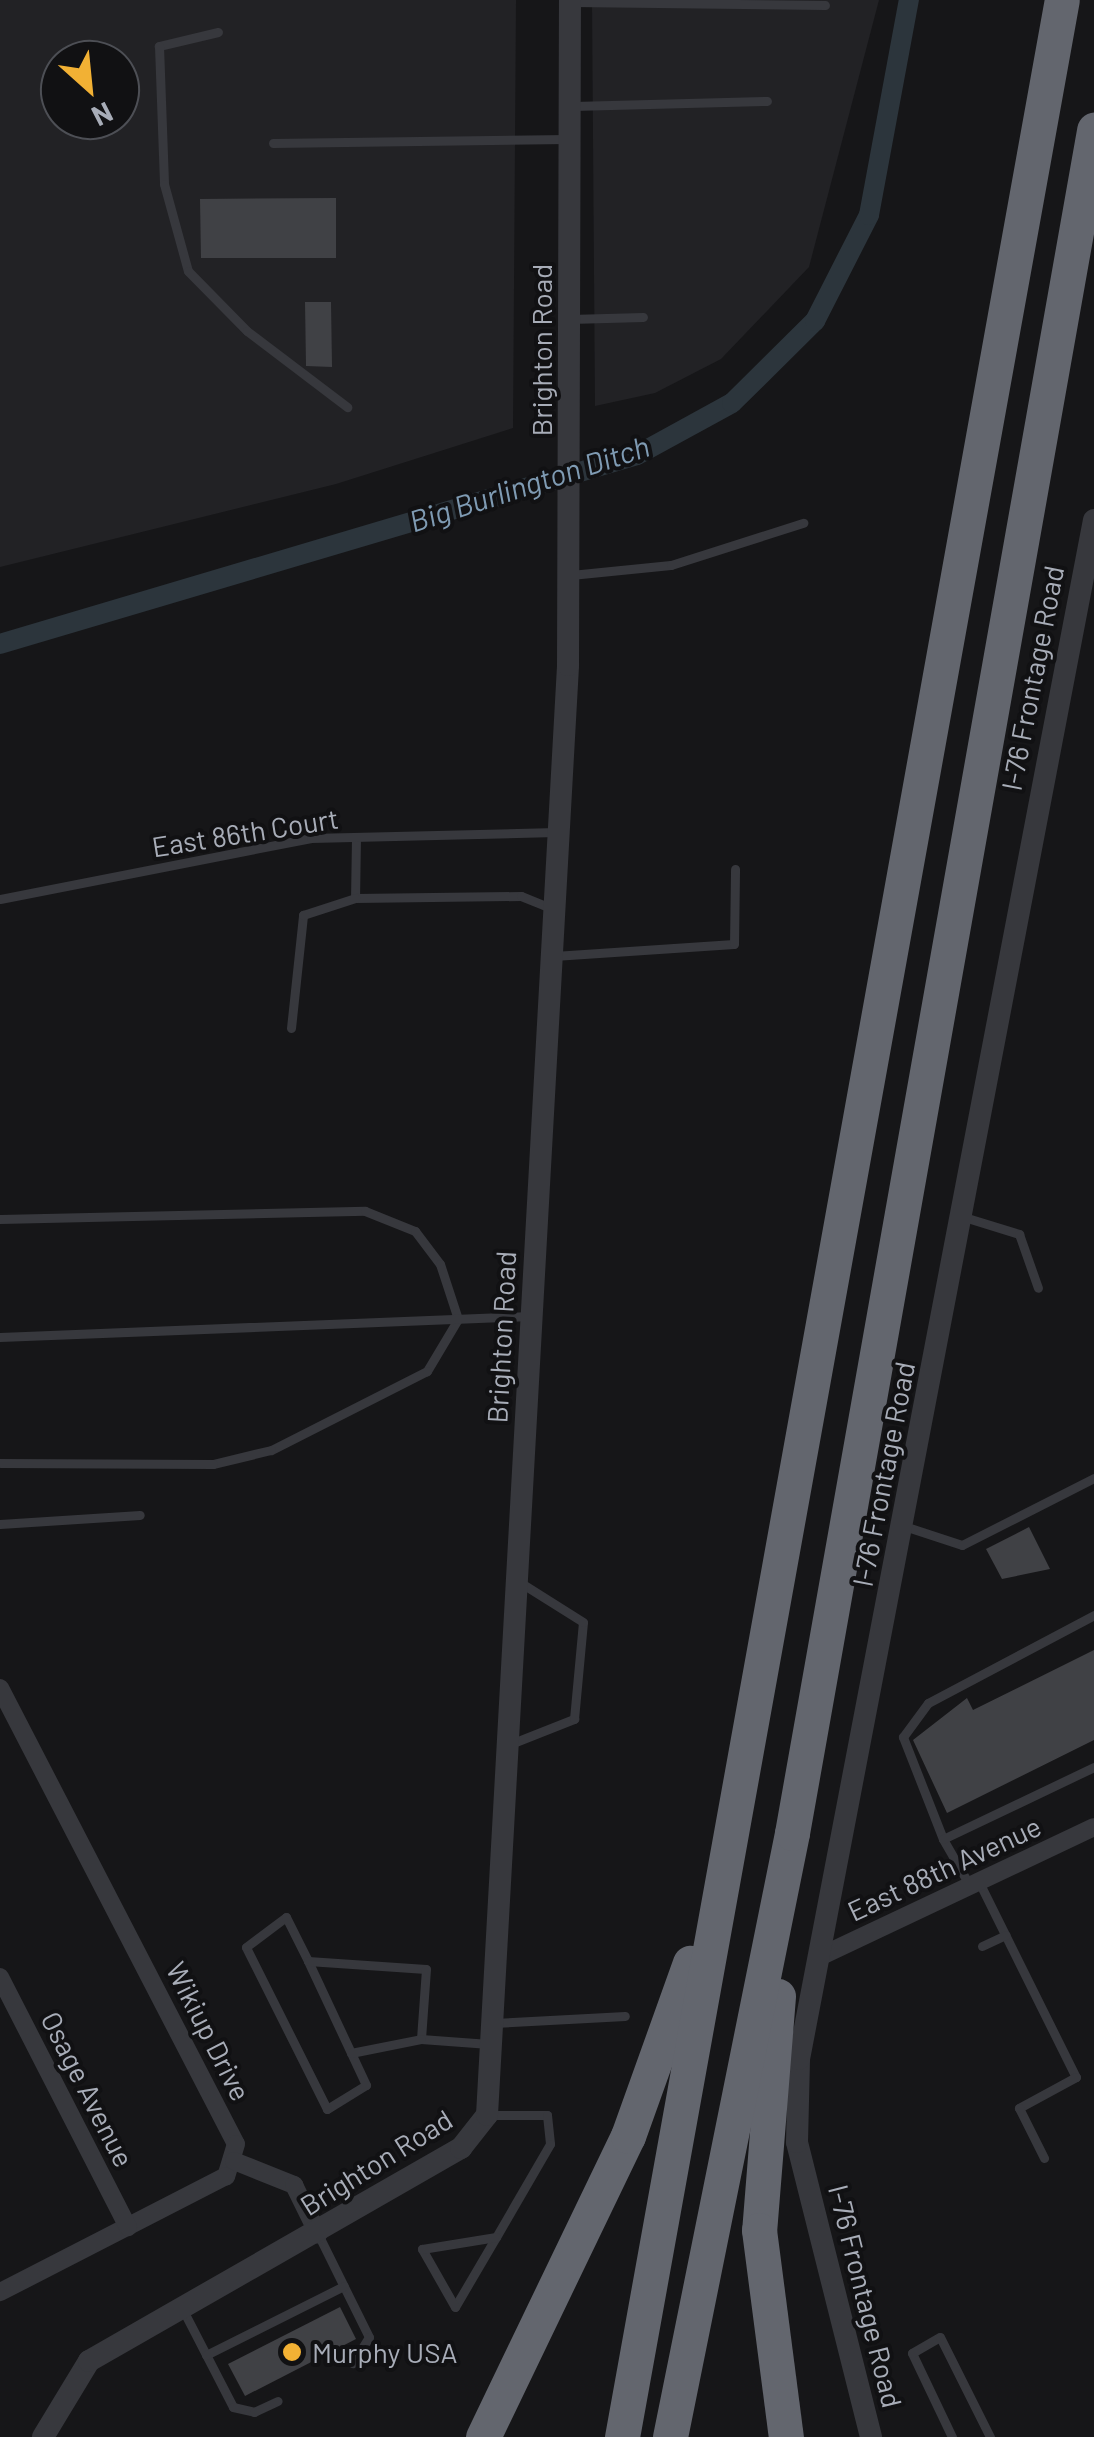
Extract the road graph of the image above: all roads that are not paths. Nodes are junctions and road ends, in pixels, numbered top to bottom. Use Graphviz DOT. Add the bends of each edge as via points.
graph roads {
  1 [pos="1062,0"];
  2 [pos="570,1"];
  3 [pos="825,5"];
  4 [pos="218,32"];
  5 [pos="766,101"];
  6 [pos="570,106"];
  7 [pos="1094,130"];
  8 [pos="570,138"];
  9 [pos="273,144"];
  10 [pos="643,317"];
  11 [pos="570,319"];
  12 [pos="347,406"];
  13 [pos="1094,520"];
  14 [pos="803,522"];
  15 [pos="569,575"];
  16 [pos="559,832"];
  17 [pos="356,837"];
  18 [pos="735,868"];
  19 [pos="0,898"];
  20 [pos="356,898"];
  21 [pos="556,910"];
  22 [pos="554,956"];
  23 [pos="291,1028"];
  24 [pos="962,1217"];
  25 [pos="0,1219"];
  26 [pos="1038,1288"];
  27 [pos="529,1316"];
  28 [pos="458,1319"];
  29 [pos="0,1337"];
  30 [pos="0,1463"];
  31 [pos="1094,1478"];
  32 [pos="140,1515"];
  33 [pos="0,1524"];
  34 [pos="904,1526"];
  35 [pos="519,1582"];
  36 [pos="1094,1615"];
  37 [pos="0,1688"];
  38 [pos="748,1740"];
  39 [pos="513,1743"];
  40 [pos="1094,1766"];
  41 [pos="1094,1827"];
  42 [pos="792,1833"];
  43 [pos="943,1840"];
  44 [pos="974,1884"];
  45 [pos="1006,1935"];
  46 [pos="982,1946"];
  47 [pos="818,1958"];
  48 [pos="308,1961"];
  49 [pos="0,1977"];
  50 [pos="625,2016"];
  51 [pos="493,2034"];
  52 [pos="421,2039"];
  53 [pos="351,2054"];
  54 [pos="487,2115"];
  55 [pos="1044,2158"];
  56 [pos="234,2161"];
  57 [pos="128,2227"];
  58 [pos="318,2234"];
  59 [pos="496,2237"];
  60 [pos="344,2286"];
  61 [pos="0,2292"];
  62 [pos="182,2308"];
  63 [pos="206,2355"];
  64 [pos="353,2363"];
  65 [pos="278,2401"];
  66 [pos="44,2437"];
  67 [pos="483,2437"];
  68 [pos="622,2437"];
  69 [pos="670,2437"];
  70 [pos="786,2437"];
  71 [pos="871,2437"];
  72 [pos="952,2437"];
  73 [pos="990,2437"];
  1 -- 38 [label="highway"];
  2 -- 3 [label="lane"];
  2 -- 6 [label="street, Brighton Road"];
  4 -- 12 [label="lane" via="159,46 164,184 188,271 246,331"];
  5 -- 6 [label="lane"];
  6 -- 8 [label="street, Brighton Road"];
  7 -- 42 [label="highway"];
  8 -- 9 [label="lane"];
  8 -- 11 [label="street, Brighton Road"];
  10 -- 11 [label="lane"];
  11 -- 15 [label="street, Brighton Road"];
  13 -- 24 [label="street, I-76 Frontage Road"];
  14 -- 15 [label="lane" via="671,565"];
  15 -- 16 [label="street, Brighton Road"];
  16 -- 17 [label="lane, East 86th Court"];
  16 -- 21 [label="street, Brighton Road"];
  17 -- 19 [label="lane, East 86th Court"];
  17 -- 20 [label="lane"];
  18 -- 22 [label="lane" via="734,944"];
  20 -- 21 [label="lane" via="522,896"];
  20 -- 23 [label="lane" via="304,914"];
  21 -- 22 [label="street, Brighton Road"];
  22 -- 27 [label="street, Brighton Road"];
  24 -- 26 [label="lane" via="1020,1234"];
  24 -- 34 [label="street, I-76 Frontage Road"];
  25 -- 28 [label="lane" via="365,1210 415,1231 440,1264"];
  27 -- 28 [label="lane"];
  27 -- 35 [label="street, Brighton Road"];
  28 -- 29 [label="lane"];
  28 -- 30 [label="lane" via="427,1371 271,1450 213,1464"];
  31 -- 34 [label="lane" via="962,1545"];
  32 -- 33 [label="lane"];
  34 -- 47 [label="street, I-76 Frontage Road"];
  35 -- 39 [label="street, Brighton Road"];
  35 -- 39 [label="lane" via="583,1622 574,1719"];
  36 -- 43 [label="lane" via="928,1703 903,1737"];
  37 -- 56 [label="street, Wikiup Drive" via="236,2144"];
  38 -- 67 [label="highway" via="723,1798 688,1969 650,2082"];
  38 -- 68 [label="highway"];
  39 -- 51 [label="street, Brighton Road"];
  40 -- 43 [label="lane"];
  41 -- 44 [label="street, East 88th Avenue"];
  42 -- 69 [label="highway"];
  42 -- 70 [label="highway" via="759,2230"];
  43 -- 44 [label="lane"];
  44 -- 45 [label="lane"];
  44 -- 47 [label="street, East 88th Avenue"];
  45 -- 46 [label="lane"];
  45 -- 55 [label="lane" via="1076,2077 1018,2108"];
  47 -- 71 [label="street, I-76 Frontage Road" via="799,2059 797,2142"];
  48 -- 52 [label="lane" via="426,1969"];
  48 -- 53 [label="lane"];
  48 -- 53 [label="lane" via="286,1917 250,1936 246,1947 326,2109 366,2085"];
  49 -- 57 [label="street, Osage Avenue"];
  50 -- 51 [label="lane"];
  51 -- 52 [label="lane"];
  51 -- 54 [label="street, Brighton Road"];
  52 -- 53 [label="lane"];
  54 -- 58 [label="street, Brighton Road" via="461,2148"];
  54 -- 59 [label="lane" via="547,2115 550,2144"];
  56 -- 57 [label="street" via="226,2176"];
  56 -- 58 [label="street" via="294,2185"];
  57 -- 61 [label="street"];
  58 -- 60 [label="lane"];
  58 -- 62 [label="street, Brighton Road"];
  59 -- 59 [label="lane" via="488,2251 455,2307 422,2249"];
  60 -- 63 [label="lane"];
  60 -- 64 [label="lane" via="368,2337"];
  62 -- 63 [label="lane"];
  62 -- 66 [label="street, Brighton Road" via="76,2373"];
  63 -- 65 [label="lane" via="233,2407 254,2412"];
  72 -- 73 [label="lane" via="912,2353 940,2337"];
}
